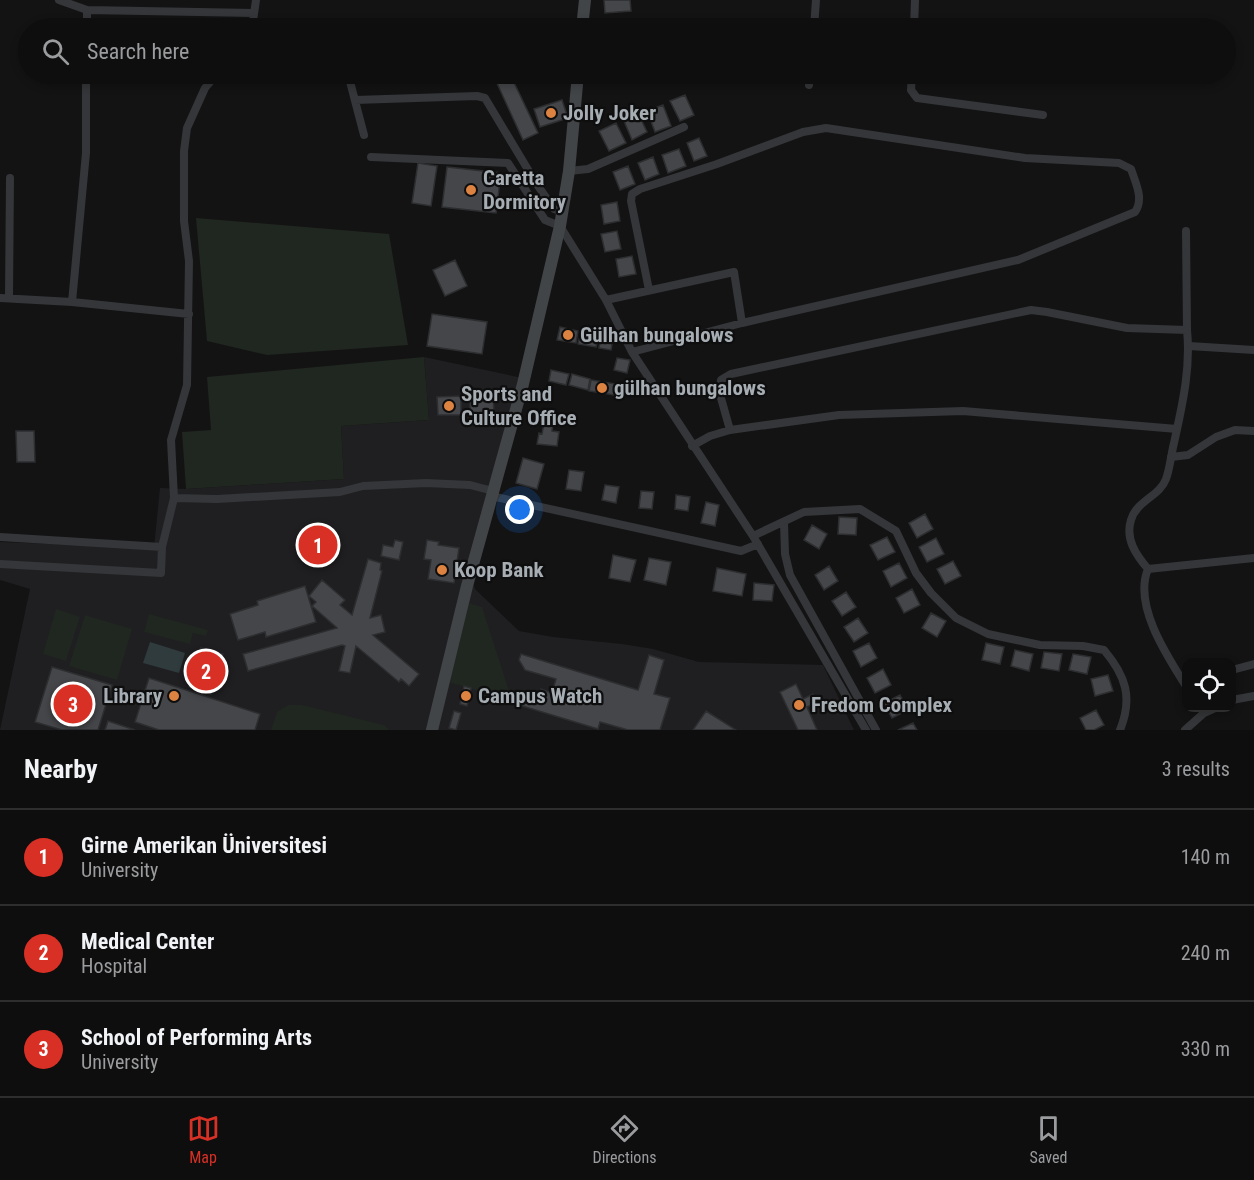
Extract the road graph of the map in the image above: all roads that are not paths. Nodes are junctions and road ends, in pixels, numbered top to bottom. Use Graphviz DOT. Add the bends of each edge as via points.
graph roads {
  1 [pos="59,0"];
  2 [pos="256,0"];
  3 [pos="585,0"];
  4 [pos="816,0"];
  5 [pos="915,0"];
  6 [pos="87,10"];
  7 [pos="254,13"];
  8 [pos="87,18"];
  9 [pos="253,18"];
  10 [pos="583,18"];
  11 [pos="815,18"];
  12 [pos="914,18"];
  13 [pos="86,84"];
  14 [pos="208,84"];
  15 [pos="351,84"];
  16 [pos="577,84"];
  17 [pos="911,84"];
  18 [pos="355,100"];
  19 [pos="1043,115"];
  20 [pos="684,127"];
  21 [pos="364,135"];
  22 [pos="371,158"];
  23 [pos="569,171"];
  24 [pos="10,178"];
  25 [pos="562,212"];
  26 [pos="560,226"];
  27 [pos="1186,231"];
  28 [pos="650,290"];
  29 [pos="4,298"];
  30 [pos="606,300"];
  31 [pos="72,302"];
  32 [pos="189,314"];
  33 [pos="742,323"];
  34 [pos="1187,330"];
  35 [pos="1189,346"];
  36 [pos="1254,350"];
  37 [pos="632,352"];
  38 [pos="1177,429"];
  39 [pos="730,430"];
  40 [pos="1254,430"];
  41 [pos="692,446"];
  42 [pos="1171,457"];
  43 [pos="492,493"];
  44 [pos="174,498"];
  45 [pos="784,522"];
  46 [pos="0,537"];
  47 [pos="755,540"];
  48 [pos="162,547"];
  49 [pos="1254,558"];
  50 [pos="0,564"];
  51 [pos="1148,569"];
  52 [pos="1254,664"];
  53 [pos="1236,669"];
  54 [pos="1182,678"];
  55 [pos="1254,696"];
  56 [pos="1236,699"];
  57 [pos="1200,712"];
  58 [pos="432,730"];
  59 [pos="866,730"];
  60 [pos="876,730"];
  61 [pos="1120,730"];
  62 [pos="1185,730"];
  1 -- 6 [label="street"];
  2 -- 7 [label="street"];
  3 -- 10 [label="street"];
  4 -- 11 [label="street"];
  5 -- 12 [label="street"];
  6 -- 7 [label="street"];
  6 -- 8 [label="street"];
  7 -- 9 [label="street"];
  13 -- 31 [label="street" via="86,153"];
  14 -- 32 [label="street" via="187,128 184,151"];
  15 -- 18 [label="street"];
  16 -- 23 [label="street"];
  17 -- 19 [label="street" via="917,98"];
  18 -- 21 [label="street"];
  18 -- 25 [label="street" via="485,98 536,183 554,209"];
  20 -- 23 [label="street" via="588,169"];
  22 -- 26 [label="street" via="508,163 545,220"];
  23 -- 25 [label="street"];
  24 -- 29 [label="street"];
  25 -- 26 [label="street"];
  26 -- 30 [label="street"];
  26 -- 43 [label="street" via="523,384"];
  27 -- 34 [label="street"];
  28 -- 30 [label="street"];
  28 -- 33 [label="street" via="734,272"];
  28 -- 33 [label="street" via="632,194 803,132 826,128 1026,158 1119,163 1131,170 1140,200 1135,212 1018,260"];
  29 -- 31 [label="street"];
  30 -- 37 [label="street"];
  31 -- 32 [label="street"];
  32 -- 44 [label="street" via="187,385 171,440"];
  33 -- 37 [label="street"];
  34 -- 35 [label="street"];
  34 -- 39 [label="street" via="1126,328 1031,310 731,374 721,380 719,391"];
  35 -- 36 [label="street"];
  35 -- 38 [label="street"];
  37 -- 41 [label="street"];
  38 -- 39 [label="street" via="963,411 839,415"];
  38 -- 42 [label="street"];
  39 -- 41 [label="street"];
  40 -- 42 [label="street" via="1235,430 1188,455"];
  41 -- 47 [label="street"];
  42 -- 51 [label="street" via="1166,481 1137,507 1130,520 1134,553"];
  43 -- 44 [label="street" via="470,485 426,483 363,486 340,492"];
  43 -- 47 [label="street" via="741,551"];
  43 -- 58 [label="street"];
  44 -- 48 [label="street"];
  45 -- 47 [label="street"];
  45 -- 60 [label="street" via="790,575"];
  45 -- 61 [label="street" via="804,512 860,509 896,531 916,573 956,618 988,634 1040,645 1104,650 1118,667 1128,698"];
  46 -- 48 [label="street"];
  47 -- 59 [label="street"];
  48 -- 50 [label="street" via="161,573"];
  49 -- 51 [label="street"];
  51 -- 54 [label="street" via="1144,587 1149,614 1166,654"];
  52 -- 53 [label="street"];
  55 -- 56 [label="street"];
  57 -- 62 [label="street"];
}
